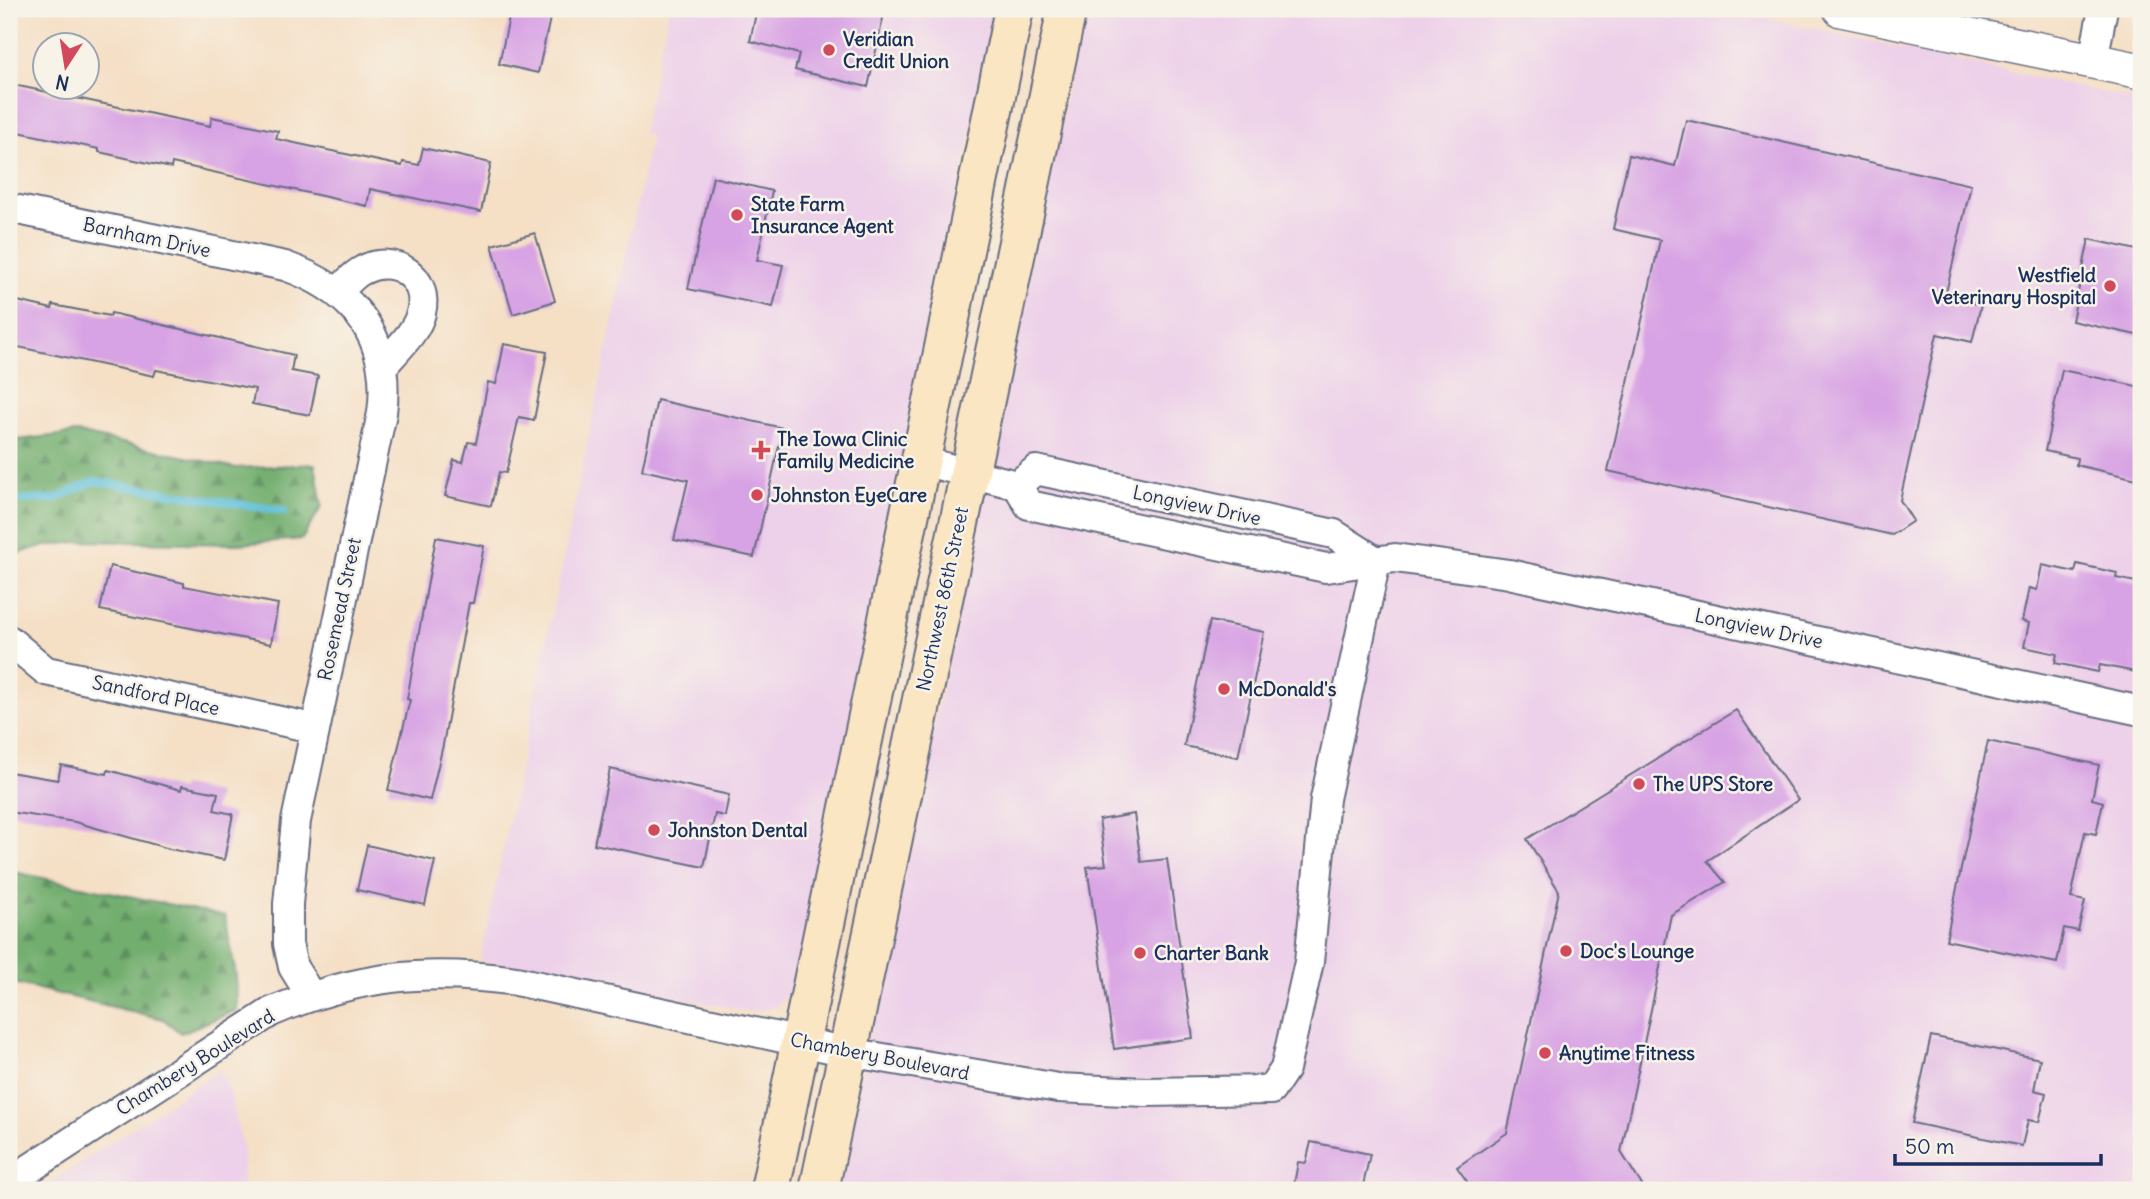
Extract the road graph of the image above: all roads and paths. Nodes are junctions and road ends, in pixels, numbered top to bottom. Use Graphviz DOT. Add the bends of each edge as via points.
graph roads {
  1 [pos="1014,9"];
  2 [pos="1067,9"];
  3 [pos="1841,9"];
  4 [pos="2103,9"];
  5 [pos="2092,60"];
  6 [pos="2141,71"];
  7 [pos="9,208"];
  8 [pos="285,266"];
  9 [pos="339,291"];
  10 [pos="383,366"];
  11 [pos="920,461"];
  12 [pos="969,473"];
  13 [pos="1376,561"];
  14 [pos="9,640"];
  15 [pos="2141,711"];
  16 [pos="313,728"];
  17 [pos="311,996"];
  18 [pos="800,1042"];
  19 [pos="848,1052"];
  20 [pos="9,1182"];
  21 [pos="770,1190"];
  22 [pos="819,1190"];
  1 -- 11 [label="main road"];
  2 -- 12 [label="main road, Northwest 86th Street"];
  3 -- 5 [label="street"];
  4 -- 5 [label="street"];
  5 -- 6 [label="street"];
  7 -- 8 [label="street, Barnham Drive"];
  8 -- 9 [label="street, Rosemead Street"];
  9 -- 10 [label="street, Rosemead Street" via="369,329"];
  9 -- 10 [label="street" via="363,270 379,265 404,268 420,285 423,302 416,327"];
  10 -- 16 [label="street, Rosemead Street" via="382,413"];
  11 -- 12 [label="street, Longview Drive"];
  11 -- 18 [label="main road"];
  12 -- 13 [label="street, Longview Drive" via="1017,485 1036,470 1334,534"];
  12 -- 19 [label="main road, Northwest 86th Street"];
  13 -- 15 [label="street, Longview Drive" via="1395,558 1508,573"];
  13 -- 19 [label="street, Chambery Boulevard" via="1325,799 1309,962 1286,1069 1271,1090 1146,1093 1058,1088"];
  14 -- 16 [label="street, Sandford Place" via="46,671"];
  16 -- 17 [label="street, Rosemead Street" via="296,821 288,904 293,967"];
  17 -- 18 [label="street, Chambery Boulevard" via="379,979 468,974"];
  17 -- 20 [label="street, Chambery Boulevard" via="271,1012 231,1036"];
  18 -- 19 [label="street, Chambery Boulevard"];
  18 -- 21 [label="main road"];
  19 -- 22 [label="main road, Northwest 86th Street"];
}
